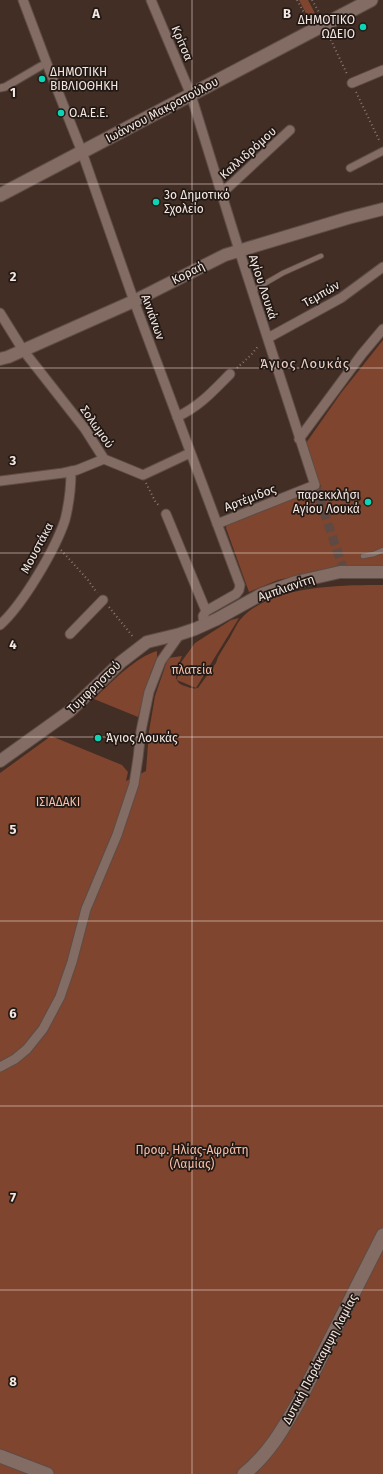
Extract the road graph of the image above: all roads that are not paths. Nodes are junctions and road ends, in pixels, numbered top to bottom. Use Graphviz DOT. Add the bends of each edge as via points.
graph roads {
  1 [pos="23,0"];
  2 [pos="151,0"];
  3 [pos="371,0"];
  4 [pos="41,66"];
  5 [pos="383,70"];
  6 [pos="352,83"];
  7 [pos="0,88"];
  8 [pos="191,95"];
  9 [pos="290,130"];
  10 [pos="383,151"];
  11 [pos="82,152"];
  12 [pos="350,168"];
  13 [pos="222,193"];
  14 [pos="0,195"];
  15 [pos="383,209"];
  16 [pos="239,250"];
  17 [pos="321,256"];
  18 [pos="383,267"];
  19 [pos="252,291"];
  20 [pos="134,301"];
  21 [pos="0,313"];
  22 [pos="383,329"];
  23 [pos="268,338"];
  24 [pos="23,350"];
  25 [pos="0,359"];
  26 [pos="230,374"];
  27 [pos="177,417"];
  28 [pos="299,439"];
  29 [pos="190,453"];
  30 [pos="104,459"];
  31 [pos="71,471"];
  32 [pos="0,481"];
  33 [pos="315,486"];
  34 [pos="166,514"];
  35 [pos="217,524"];
  36 [pos="383,550"];
  37 [pos="363,556"];
  38 [pos="383,572"];
  39 [pos="103,600"];
  40 [pos="206,611"];
  41 [pos="0,625"];
  42 [pos="200,627"];
  43 [pos="70,634"];
  44 [pos="180,634"];
  45 [pos="0,761"];
  46 [pos="0,1067"];
  47 [pos="383,1235"];
  48 [pos="0,1456"];
  49 [pos="47,1474"];
  50 [pos="244,1474"];
  1 -- 11 [label="street, Αινιάνων"];
  2 -- 8 [label="street, Κρίτσα"];
  3 -- 8 [label="main road, Ιωάννου Μακροπούλου"];
  4 -- 7 [label="street"];
  5 -- 6 [label="street"];
  8 -- 11 [label="main road, Ιωάννου Μακροπούλου"];
  8 -- 13 [label="street, Αγίου Λουκά"];
  9 -- 13 [label="street, Καλλιδρόμου"];
  10 -- 12 [label="street"];
  11 -- 14 [label="main road, Ιωάννου Μακροπούλου"];
  11 -- 20 [label="street, Αινιάνων"];
  13 -- 16 [label="street, Αγίου Λουκά"];
  15 -- 16 [label="street, Κοραή"];
  16 -- 19 [label="street, Αγίου Λουκά"];
  16 -- 20 [label="street, Κοραή" via="213,260"];
  17 -- 19 [label="lane"];
  18 -- 23 [label="street, Τεμπών" via="341,298"];
  19 -- 23 [label="street, Αγίου Λουκά"];
  20 -- 24 [label="street, Κοραή"];
  20 -- 27 [label="street, Αινιάνων"];
  21 -- 24 [label="street, Σολωμού"];
  22 -- 28 [label="street"];
  23 -- 28 [label="street, Αγίου Λουκά"];
  24 -- 25 [label="street, Κοραή"];
  24 -- 30 [label="street, Σολωμού" via="85,429"];
  26 -- 27 [label="street" via="197,406"];
  27 -- 29 [label="street, Αινιάνων"];
  28 -- 33 [label="street, Αγίου Λουκά"];
  29 -- 30 [label="street, Σολωμού" via="143,475"];
  29 -- 35 [label="street, Αινιάνων"];
  30 -- 31 [label="street"];
  31 -- 32 [label="street"];
  31 -- 41 [label="street, Μουστάκα" via="69,500 58,536 26,594"];
  33 -- 35 [label="street, Αρτέμιδος"];
  34 -- 40 [label="street"];
  35 -- 40 [label="street, Αινιάνων" via="240,587 236,594"];
  36 -- 37 [label="lane"];
  38 -- 42 [label="street, Αμπλιανίτη" via="340,572 296,582 262,594"];
  39 -- 43 [label="street"];
  40 -- 42 [label="street"];
  42 -- 44 [label="street, Τυμφρηστού"];
  44 -- 45 [label="street, Τυμφρηστού" via="147,642 128,655 70,711"];
  44 -- 46 [label="street" via="162,660 149,692 134,784 117,835 82,919 60,998 43,1029 27,1048"];
  47 -- 50 [label="main road, Δυτική Παράκαμψη Λαμίας" via="284,1427 266,1453"];
  48 -- 49 [label="main road"];
}
